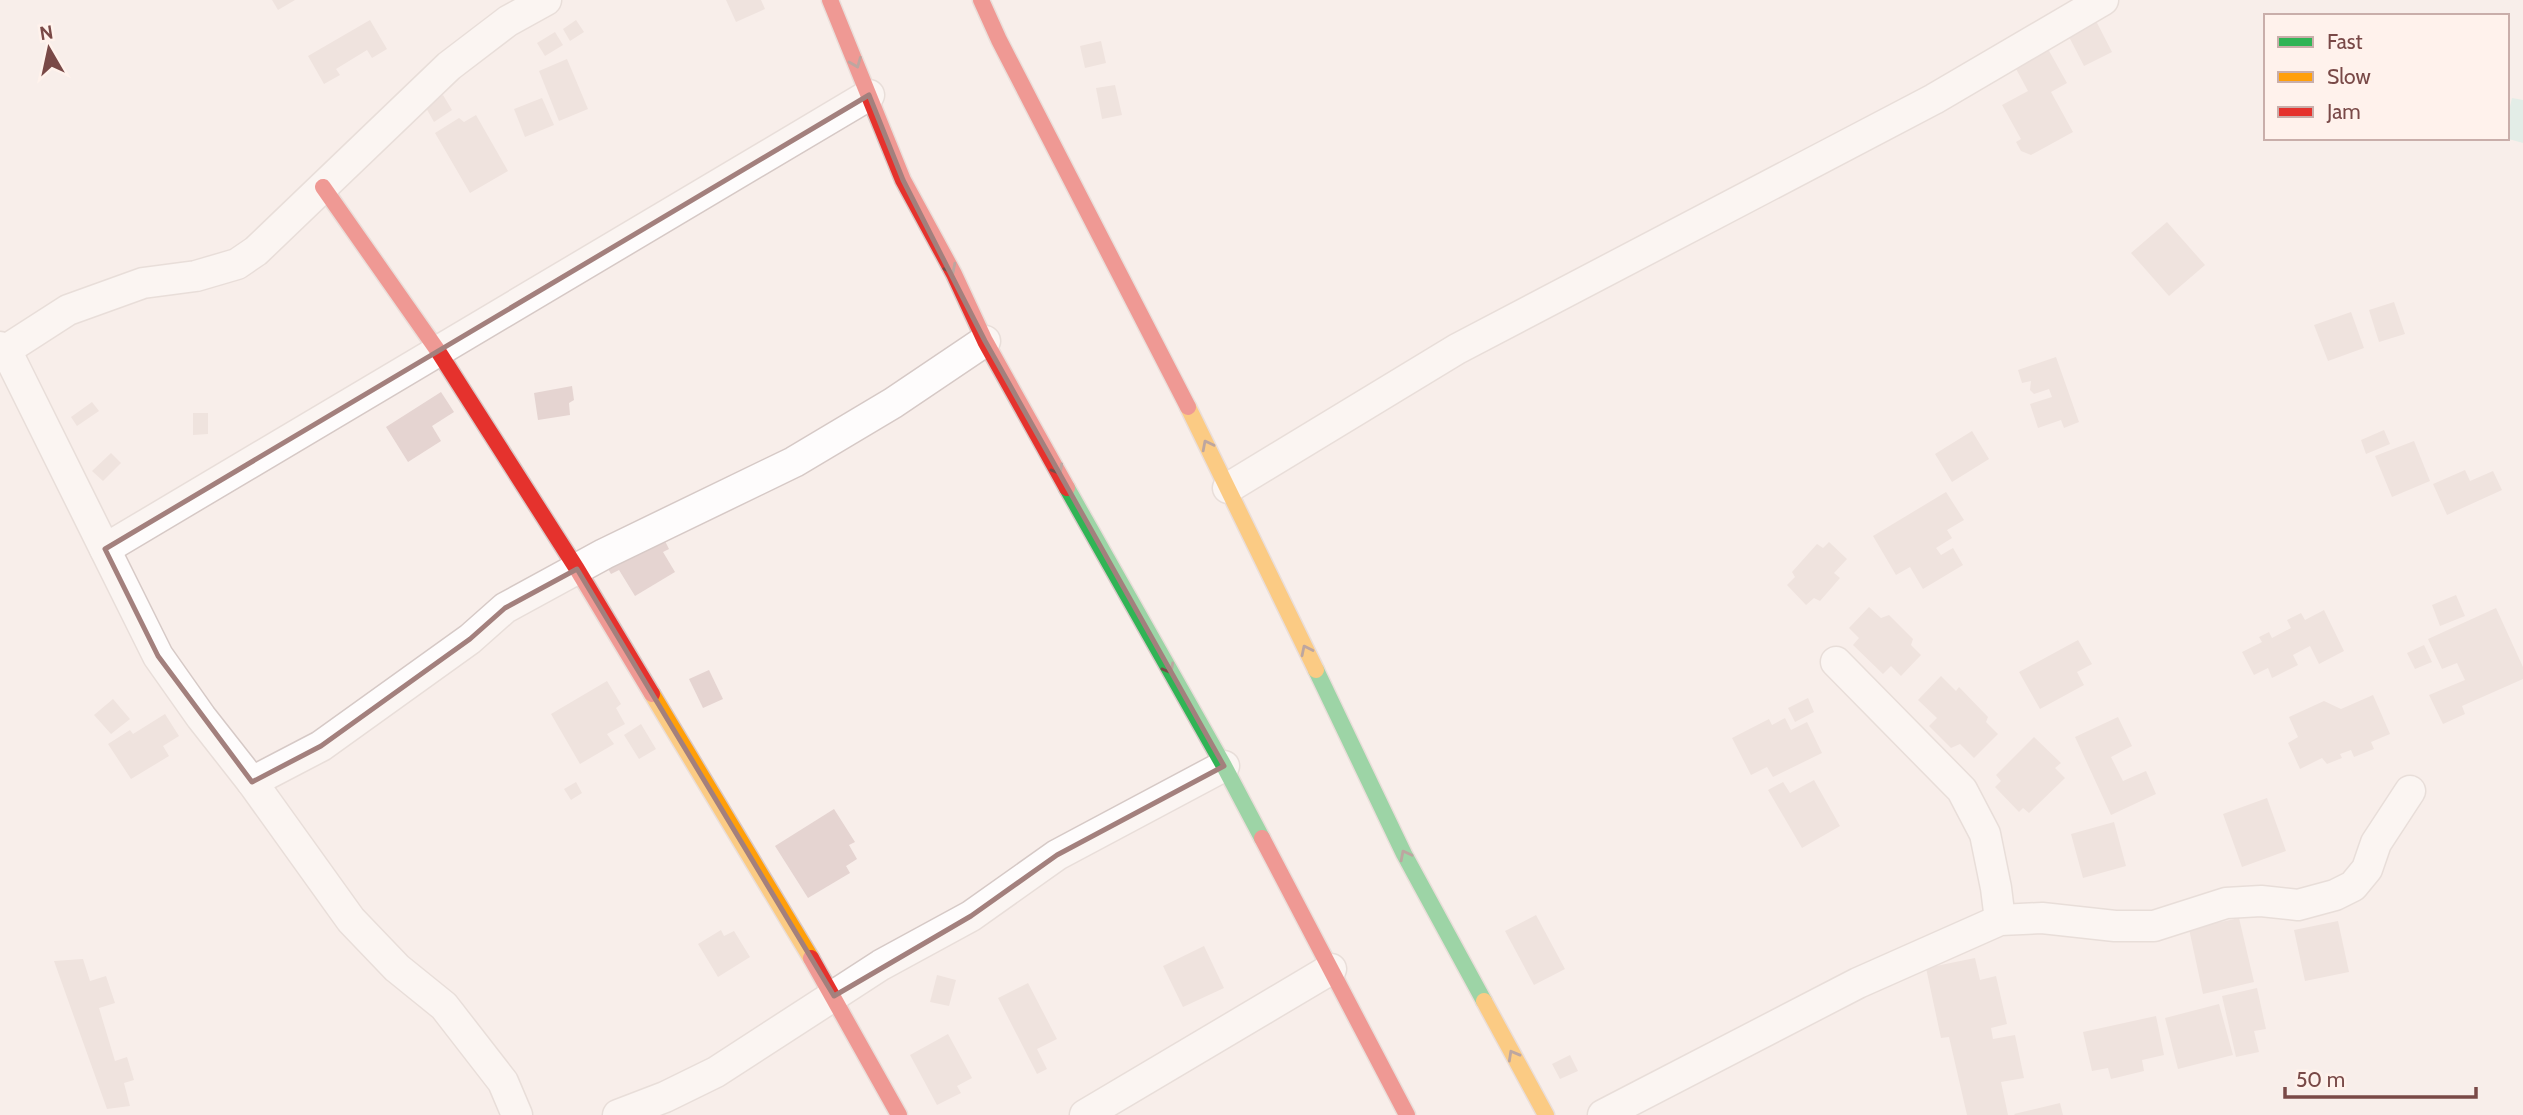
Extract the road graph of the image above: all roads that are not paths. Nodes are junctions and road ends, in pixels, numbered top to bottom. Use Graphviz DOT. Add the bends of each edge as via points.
graph roads {
  1 [pos="546,0"];
  2 [pos="830,0"];
  3 [pos="981,0"];
  4 [pos="2102,0"];
  5 [pos="869,94"];
  6 [pos="323,187"];
  7 [pos="985,341"];
  8 [pos="3,349"];
  9 [pos="438,351"];
  10 [pos="1228,488"];
  11 [pos="105,549"];
  12 [pos="577,569"];
  13 [pos="1836,662"];
  14 [pos="1224,766"];
  15 [pos="252,782"];
  16 [pos="2410,791"];
  17 [pos="2000,920"];
  18 [pos="1331,969"];
  19 [pos="834,996"];
  20 [pos="517,1115"];
  21 [pos="618,1115"];
  22 [pos="899,1115"];
  23 [pos="1085,1115"];
  24 [pos="1406,1115"];
  25 [pos="1546,1115"];
  26 [pos="1603,1115"];
  1 -- 6 [label="street" via="449,66"];
  2 -- 5 [label="street, one-way"];
  10 -- 3 [label="street, one-way"];
  4 -- 10 [label="street" via="1934,99 1457,349"];
  5 -- 7 [label="street, one-way" via="903,180"];
  5 -- 9 [label="street"];
  6 -- 8 [label="street" via="237,264 143,283 68,310"];
  6 -- 9 [label="street"];
  7 -- 12 [label="street" via="794,462"];
  7 -- 14 [label="street, one-way"];
  8 -- 11 [label="street"];
  9 -- 11 [label="street"];
  9 -- 12 [label="street"];
  25 -- 10 [label="street, one-way" via="1404,854"];
  11 -- 15 [label="street" via="158,656"];
  12 -- 15 [label="street" via="505,608 470,639 321,746"];
  12 -- 19 [label="street"];
  13 -- 17 [label="street" via="1962,790 1985,834"];
  14 -- 18 [label="street"];
  14 -- 19 [label="street" via="1057,855 971,916"];
  15 -- 20 [label="street" via="351,920 397,968 444,1006 503,1082"];
  16 -- 17 [label="street" via="2376,843 2367,869 2353,886 2335,895 2298,905 2226,903 2154,926 2042,918"];
  17 -- 26 [label="street" via="1858,983"];
  18 -- 23 [label="street"];
  18 -- 24 [label="street"];
  19 -- 21 [label="street" via="716,1072"];
  19 -- 22 [label="street"];
}
